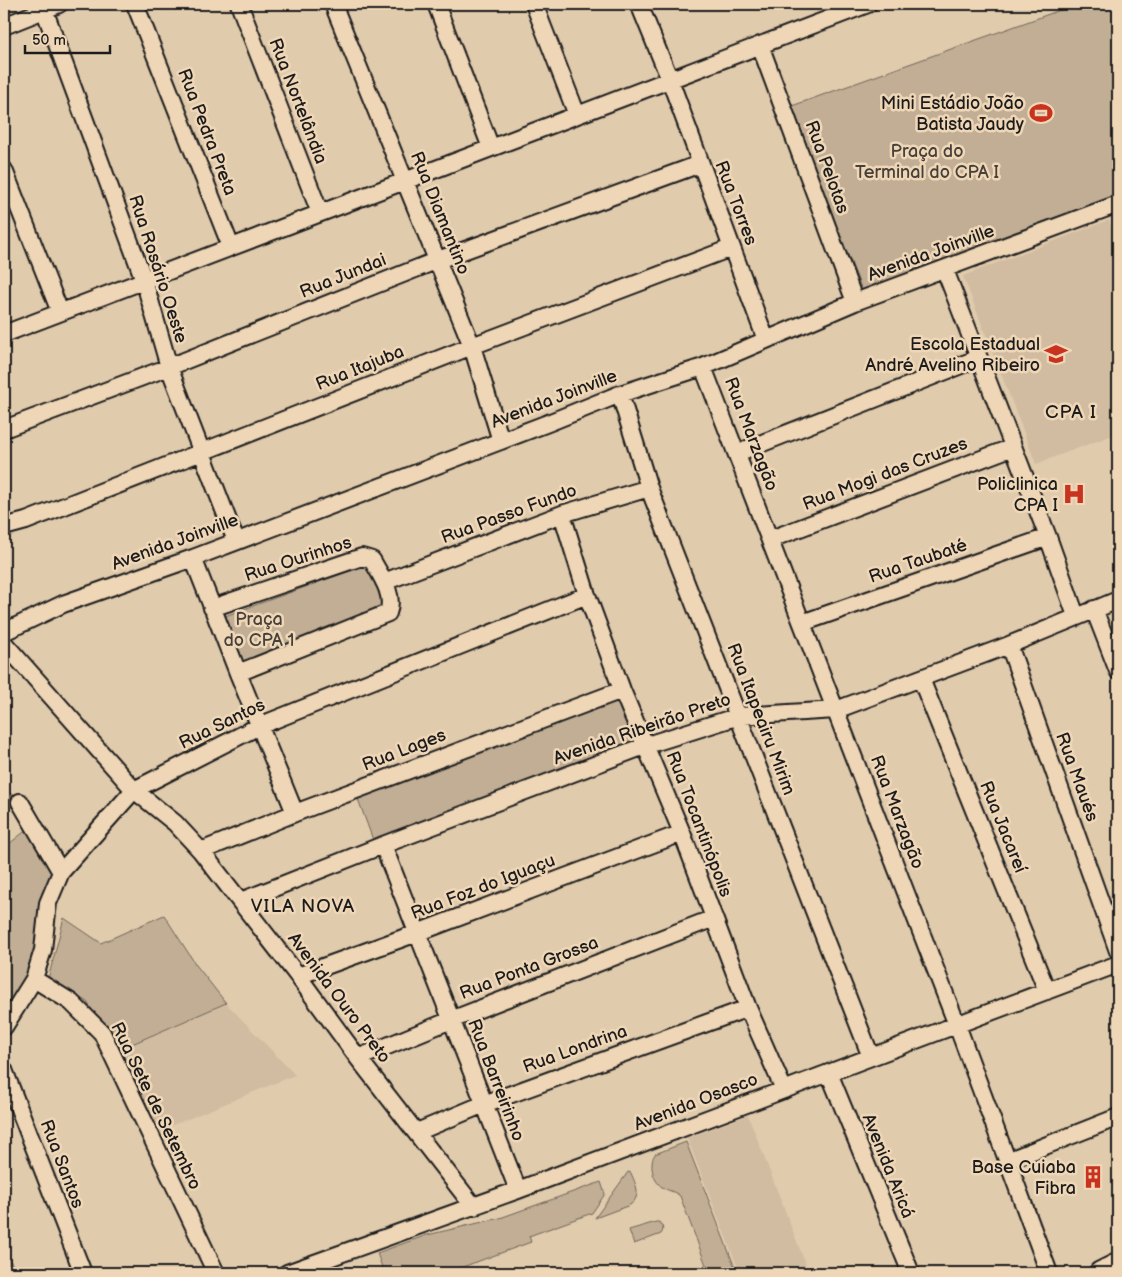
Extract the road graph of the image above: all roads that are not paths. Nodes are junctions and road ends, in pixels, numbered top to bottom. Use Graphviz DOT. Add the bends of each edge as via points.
graph roads {
  1 [pos="135,4"];
  2 [pos="239,4"];
  3 [pos="333,4"];
  4 [pos="436,4"];
  5 [pos="534,4"];
  6 [pos="639,4"];
  7 [pos="868,4"];
  8 [pos="39,8"];
  9 [pos="4,26"];
  10 [pos="760,45"];
  11 [pos="670,80"];
  12 [pos="577,115"];
  13 [pos="491,148"];
  14 [pos="700,164"];
  15 [pos="4,170"];
  16 [pos="404,181"];
  17 [pos="1116,210"];
  18 [pos="320,213"];
  19 [pos="231,247"];
  20 [pos="732,248"];
  21 [pos="438,260"];
  22 [pos="945,270"];
  23 [pos="144,280"];
  24 [pos="855,302"];
  25 [pos="60,312"];
  26 [pos="4,334"];
  27 [pos="766,340"];
  28 [pos="472,346"];
  29 [pos="979,358"];
  30 [pos="169,367"];
  31 [pos="703,367"];
  32 [pos="620,394"];
  33 [pos="4,429"];
  34 [pos="501,441"];
  35 [pos="1013,447"];
  36 [pos="203,452"];
  37 [pos="737,453"];
  38 [pos="649,488"];
  39 [pos="562,514"];
  40 [pos="4,527"];
  41 [pos="1048,537"];
  42 [pos="770,539"];
  43 [pos="236,541"];
  44 [pos="194,558"];
  45 [pos="384,582"];
  46 [pos="587,595"];
  47 [pos="1118,600"];
  48 [pos="212,608"];
  49 [pos="1094,609"];
  50 [pos="1076,616"];
  51 [pos="802,623"];
  52 [pos="4,632"];
  53 [pos="4,643"];
  54 [pos="1009,645"];
  55 [pos="1118,671"];
  56 [pos="238,673"];
  57 [pos="921,679"];
  58 [pos="622,690"];
  59 [pos="836,710"];
  60 [pos="739,716"];
  61 [pos="259,726"];
  62 [pos="646,745"];
  63 [pos="134,790"];
  64 [pos="20,802"];
  65 [pos="295,813"];
  66 [pos="682,833"];
  67 [pos="383,845"];
  68 [pos="201,851"];
  69 [pos="61,872"];
  70 [pos="241,901"];
  71 [pos="714,918"];
  72 [pos="417,933"];
  73 [pos="1118,951"];
  74 [pos="1118,964"];
  75 [pos="298,976"];
  76 [pos="34,979"];
  77 [pos="1047,991"];
  78 [pos="748,1008"];
  79 [pos="451,1020"];
  80 [pos="957,1025"];
  81 [pos="4,1027"];
  82 [pos="871,1057"];
  83 [pos="358,1058"];
  84 [pos="4,1070"];
  85 [pos="829,1073"];
  86 [pos="784,1090"];
  87 [pos="484,1104"];
  88 [pos="1118,1117"];
  89 [pos="417,1132"];
  90 [pos="1007,1161"];
  91 [pos="518,1190"];
  92 [pos="474,1206"];
  93 [pos="1118,1264"];
  94 [pos="83,1273"];
  95 [pos="216,1273"];
  96 [pos="287,1273"];
  97 [pos="911,1273"];
  98 [pos="1049,1273"];
  99 [pos="1100,1273"];
  1 -- 19 [label="street, Rua Pedra Preta"];
  2 -- 18 [label="street, Rua Nortelândia"];
  3 -- 16 [label="street, Rua Diamantino"];
  4 -- 13 [label="street"];
  5 -- 12 [label="street"];
  6 -- 11 [label="street, Rua Torres"];
  7 -- 10 [label="street"];
  8 -- 9 [label="street"];
  8 -- 23 [label="street, Rua Rosário Oeste"];
  10 -- 11 [label="street"];
  10 -- 24 [label="street, Rua Pelotas"];
  11 -- 12 [label="street"];
  11 -- 14 [label="street, Rua Torres"];
  12 -- 13 [label="street"];
  13 -- 16 [label="street"];
  14 -- 20 [label="street, Rua Torres"];
  14 -- 21 [label="street, Rua Jundai"];
  15 -- 25 [label="street"];
  16 -- 18 [label="street"];
  16 -- 21 [label="street, Rua Diamantino"];
  17 -- 22 [label="street, Avenida Joinville"];
  18 -- 19 [label="street"];
  19 -- 23 [label="street"];
  20 -- 27 [label="street, Rua Torres"];
  20 -- 28 [label="street, Rua Itajuba"];
  21 -- 28 [label="street, Rua Diamantino"];
  21 -- 30 [label="street, Rua Jundai"];
  22 -- 24 [label="street, Avenida Joinville"];
  22 -- 29 [label="street"];
  23 -- 25 [label="street"];
  23 -- 30 [label="street, Rua Rosário Oeste"];
  24 -- 27 [label="street, Avenida Joinville"];
  25 -- 26 [label="street"];
  27 -- 31 [label="street, Avenida Joinville"];
  28 -- 34 [label="street, Rua Diamantino"];
  28 -- 36 [label="street, Rua Itajuba"];
  29 -- 35 [label="street"];
  29 -- 37 [label="street"];
  30 -- 33 [label="street, Rua Jundai"];
  30 -- 36 [label="street, Rua Rosário Oeste"];
  31 -- 32 [label="street, Avenida Joinville"];
  31 -- 37 [label="street, Rua Marzagão"];
  32 -- 34 [label="street, Avenida Joinville"];
  32 -- 38 [label="street, Rua Itapeairu Mirim"];
  34 -- 43 [label="street, Avenida Joinville"];
  35 -- 41 [label="street"];
  35 -- 42 [label="street, Rua Mogi das Cruzes"];
  36 -- 40 [label="street, Rua Itajuba"];
  36 -- 43 [label="street, Rua Rosário Oeste"];
  37 -- 42 [label="street, Rua Marzagão"];
  38 -- 39 [label="street, Rua Passo Fundo"];
  38 -- 60 [label="street, Rua Itapeairu Mirim"];
  39 -- 45 [label="street, Rua Passo Fundo"];
  39 -- 46 [label="street, Rua Tocantinópolis"];
  41 -- 50 [label="street"];
  41 -- 51 [label="street, Rua Taubaté"];
  42 -- 51 [label="street, Rua Marzagão"];
  43 -- 44 [label="street, Avenida Joinville"];
  44 -- 48 [label="street"];
  44 -- 52 [label="street, Avenida Joinville" via="63,604"];
  45 -- 48 [label="street, Rua Ourinhos" via="372,560 362,557"];
  45 -- 56 [label="street, Rua Ourinhos" via="392,604 388,613"];
  46 -- 58 [label="street, Rua Tocantinópolis"];
  46 -- 61 [label="street, Rua Santos"];
  47 -- 49 [label="street, Avenida Ribeirão Preto"];
  48 -- 56 [label="street"];
  49 -- 50 [label="street, Avenida Ribeirão Preto"];
  49 -- 55 [label="street"];
  50 -- 54 [label="street, Avenida Ribeirão Preto"];
  51 -- 59 [label="street, Rua Marzagão"];
  53 -- 63 [label="street, Avenida Ouro Preto"];
  54 -- 57 [label="street, Avenida Ribeirão Preto"];
  54 -- 73 [label="street, Rua Maués"];
  56 -- 61 [label="street"];
  57 -- 59 [label="street, Avenida Ribeirão Preto"];
  57 -- 77 [label="street, Rua Jacareí"];
  58 -- 62 [label="street, Rua Tocantinópolis"];
  58 -- 65 [label="street, Rua Lages"];
  59 -- 60 [label="street, Avenida Ribeirão Preto"];
  59 -- 80 [label="street, Rua Marzagão"];
  60 -- 62 [label="street, Avenida Ribeirão Preto"];
  60 -- 82 [label="street, Rua Itapeairu Mirim"];
  61 -- 63 [label="street, Rua Santos"];
  61 -- 65 [label="street"];
  62 -- 66 [label="street, Rua Tocantinópolis"];
  62 -- 67 [label="street, Avenida Ribeirão Preto"];
  63 -- 68 [label="street, Avenida Ouro Preto" via="175,823"];
  63 -- 69 [label="street, Rua Santos"];
  64 -- 69 [label="street"];
  65 -- 68 [label="street, Rua Lages"];
  66 -- 71 [label="street, Rua Tocantinópolis"];
  66 -- 72 [label="street, Rua Foz do Iguaçu"];
  67 -- 70 [label="street, Avenida Ribeirão Preto"];
  67 -- 72 [label="street, Rua Barreirinho"];
  68 -- 70 [label="street, Avenida Ouro Preto"];
  69 -- 76 [label="street, Rua Santos" via="48,903 44,950"];
  70 -- 75 [label="street, Avenida Ouro Preto"];
  71 -- 78 [label="street, Rua Tocantinópolis"];
  71 -- 79 [label="street, Rua Ponta Grossa"];
  72 -- 75 [label="street, Rua Foz do Iguaçu"];
  72 -- 79 [label="street, Rua Barreirinho"];
  74 -- 77 [label="street, Avenida Osasco"];
  75 -- 83 [label="street, Avenida Ouro Preto"];
  76 -- 81 [label="street, Rua Santos"];
  76 -- 95 [label="street, Rua Sete de Setembro" via="71,1002 102,1033"];
  77 -- 80 [label="street, Avenida Osasco"];
  78 -- 86 [label="street, Rua Tocantinópolis"];
  78 -- 87 [label="street, Rua Londrina"];
  79 -- 83 [label="street, Rua Ponta Grossa"];
  79 -- 87 [label="street, Rua Barreirinho"];
  80 -- 82 [label="street, Avenida Osasco"];
  80 -- 90 [label="street, Rua Marzagão"];
  82 -- 85 [label="street, Avenida Osasco"];
  83 -- 89 [label="street, Avenida Ouro Preto"];
  84 -- 94 [label="street, Rua Santos"];
  85 -- 86 [label="street, Avenida Osasco"];
  85 -- 97 [label="street, Avenida Aricá"];
  86 -- 91 [label="street, Avenida Osasco"];
  87 -- 89 [label="street, Rua Londrina"];
  87 -- 91 [label="street, Rua Barreirinho"];
  88 -- 90 [label="street"];
  89 -- 92 [label="street, Avenida Ouro Preto"];
  90 -- 98 [label="street, Rua Marzagão"];
  91 -- 92 [label="street, Avenida Osasco"];
  92 -- 96 [label="street, Avenida Osasco"];
  93 -- 99 [label="main road"];
}
